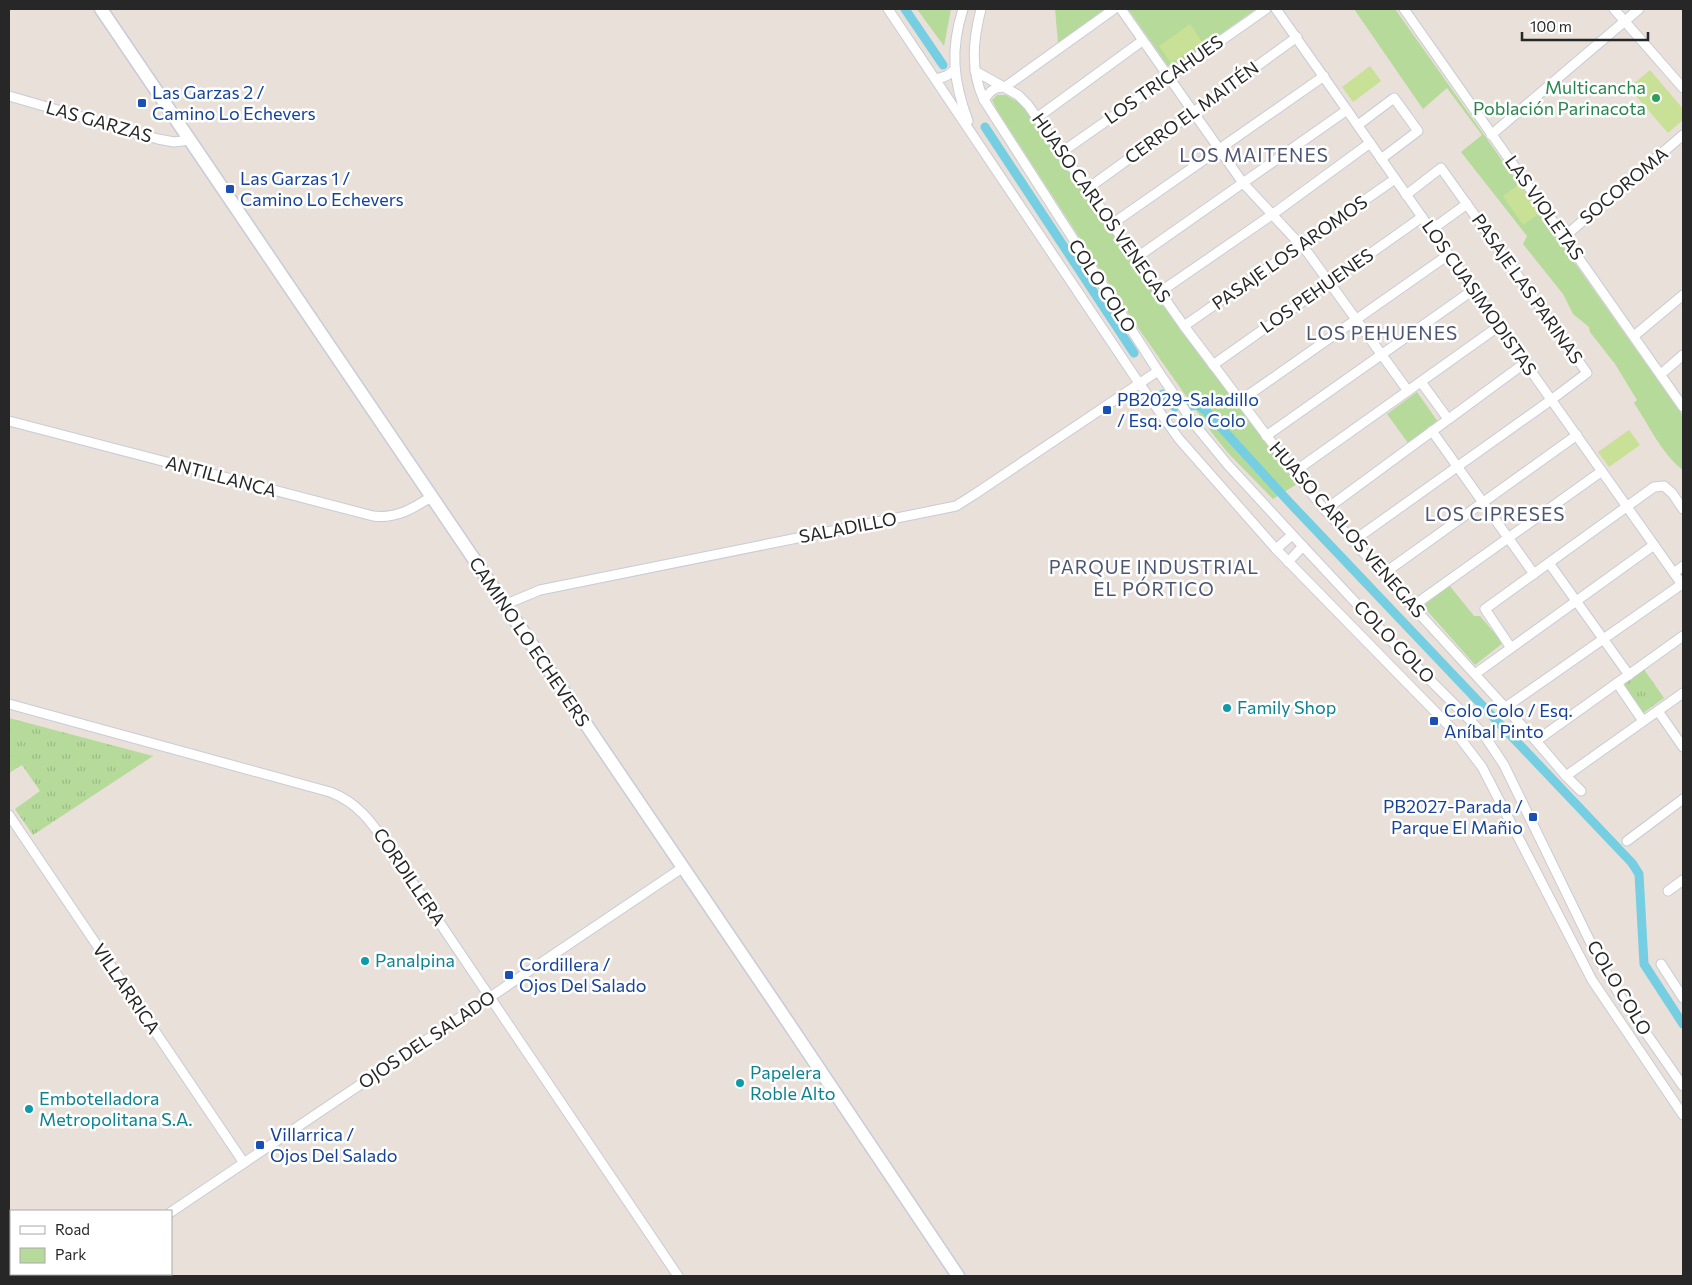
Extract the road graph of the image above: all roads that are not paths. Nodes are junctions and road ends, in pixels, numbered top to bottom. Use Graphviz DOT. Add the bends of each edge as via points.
graph roads {
  1 [pos="101,9"];
  2 [pos="888,9"];
  3 [pos="963,9"];
  4 [pos="981,9"];
  5 [pos="1114,9"];
  6 [pos="1266,9"];
  7 [pos="1276,9"];
  8 [pos="1404,9"];
  9 [pos="1614,9"];
  10 [pos="1639,9"];
  11 [pos="1123,10"];
  12 [pos="1624,21"];
  13 [pos="1297,37"];
  14 [pos="1142,41"];
  15 [pos="955,70"];
  16 [pos="975,71"];
  17 [pos="1324,76"];
  18 [pos="1168,77"];
  19 [pos="935,79"];
  20 [pos="1006,87"];
  21 [pos="1683,88"];
  22 [pos="9,96"];
  23 [pos="984,100"];
  24 [pos="1347,110"];
  25 [pos="1193,113"];
  26 [pos="1038,117"];
  27 [pos="1358,125"];
  28 [pos="1491,135"];
  29 [pos="974,136"];
  30 [pos="1683,136"];
  31 [pos="190,140"];
  32 [pos="1370,143"];
  33 [pos="1218,148"];
  34 [pos="1062,152"];
  35 [pos="1381,159"];
  36 [pos="1395,179"];
  37 [pos="1243,183"];
  38 [pos="1088,189"];
  39 [pos="1406,195"];
  40 [pos="1467,204"];
  41 [pos="1272,214"];
  42 [pos="1422,217"];
  43 [pos="1112,224"];
  44 [pos="1431,230"];
  45 [pos="1564,237"];
  46 [pos="1302,245"];
  47 [pos="1448,255"];
  48 [pos="1136,258"];
  49 [pos="1330,282"];
  50 [pos="1474,290"];
  51 [pos="1160,292"];
  52 [pos="1683,295"];
  53 [pos="1357,320"];
  54 [pos="1184,326"];
  55 [pos="1499,326"];
  56 [pos="1634,336"];
  57 [pos="1382,355"];
  58 [pos="1683,355"];
  59 [pos="1525,363"];
  60 [pos="1213,365"];
  61 [pos="1158,371"];
  62 [pos="1661,374"];
  63 [pos="1421,382"];
  64 [pos="1139,383"];
  65 [pos="1408,391"];
  66 [pos="1551,400"];
  67 [pos="1240,401"];
  68 [pos="1683,407"];
  69 [pos="1448,419"];
  70 [pos="9,421"];
  71 [pos="1432,431"];
  72 [pos="1266,436"];
  73 [pos="1577,436"];
  74 [pos="1457,467"];
  75 [pos="1602,471"];
  76 [pos="1294,472"];
  77 [pos="431,497"];
  78 [pos="1483,502"];
  79 [pos="1628,507"];
  80 [pos="1683,509"];
  81 [pos="1325,510"];
  82 [pos="1292,534"];
  83 [pos="1508,538"];
  84 [pos="1353,540"];
  85 [pos="1654,545"];
  86 [pos="1303,546"];
  87 [pos="1276,549"];
  88 [pos="1288,562"];
  89 [pos="1549,563"];
  90 [pos="1683,566"];
  91 [pos="1674,573"];
  92 [pos="1383,574"];
  93 [pos="1534,574"];
  94 [pos="1682,585"];
  95 [pos="1576,601"];
  96 [pos="504,605"];
  97 [pos="1413,606"];
  98 [pos="1683,636"];
  99 [pos="1603,639"];
  100 [pos="1511,648"];
  101 [pos="1475,674"];
  102 [pos="1629,675"];
  103 [pos="1617,683"];
  104 [pos="1683,693"];
  105 [pos="9,704"];
  106 [pos="1506,707"];
  107 [pos="1658,711"];
  108 [pos="1643,721"];
  109 [pos="1536,741"];
  110 [pos="1683,747"];
  111 [pos="1566,776"];
  112 [pos="1581,791"];
  113 [pos="1683,799"];
  114 [pos="9,815"];
  115 [pos="1627,841"];
  116 [pos="682,868"];
  117 [pos="1555,870"];
  118 [pos="1539,878"];
  119 [pos="1683,880"];
  120 [pos="1562,884"];
  121 [pos="1668,890"];
  122 [pos="1546,892"];
  123 [pos="1661,964"];
  124 [pos="491,997"];
  125 [pos="1683,998"];
  126 [pos="1667,1063"];
  127 [pos="1648,1064"];
  128 [pos="1683,1086"];
  129 [pos="1683,1115"];
  130 [pos="244,1163"];
  131 [pos="172,1211"];
  132 [pos="678,1276"];
  133 [pos="958,1276"];
  1 -- 31 [label="main road, CAMINO LO ECHEVERS"];
  2 -- 19 [label="street, COLO COLO"];
  3 -- 15 [label="street, COLO COLO" via="956,35"];
  4 -- 16 [label="street, COLO COLO" via="974,38"];
  5 -- 20 [label="street"];
  6 -- 18 [label="street, LOS TRICAHUES"];
  7 -- 13 [label="street, LOS CUASIMODISTAS"];
  8 -- 28 [label="street, LAS VIOLETAS"];
  9 -- 12 [label="street"];
  10 -- 12 [label="street"];
  11 -- 14 [label="street"];
  12 -- 21 [label="street"];
  12 -- 28 [label="street"];
  13 -- 17 [label="street, LOS CUASIMODISTAS"];
  13 -- 25 [label="street, CERRO EL MAITÉN"];
  14 -- 18 [label="street"];
  14 -- 26 [label="street"];
  15 -- 19 [label="street"];
  15 -- 29 [label="street, COLO COLO" via="960,100"];
  16 -- 20 [label="street, HUASO CARLOS VENEGAS"];
  16 -- 23 [label="street, COLO COLO"];
  17 -- 24 [label="street, LOS CUASIMODISTAS"];
  17 -- 33 [label="street"];
  18 -- 25 [label="street"];
  18 -- 34 [label="street, LOS TRICAHUES"];
  19 -- 29 [label="street, COLO COLO"];
  20 -- 23 [label="street" via="995,87"];
  20 -- 26 [label="street, HUASO CARLOS VENEGAS" via="1020,96"];
  22 -- 31 [label="street, LAS GARZAS" via="158,139"];
  23 -- 61 [label="street, COLO COLO"];
  24 -- 27 [label="street, LOS CUASIMODISTAS"];
  24 -- 37 [label="street"];
  25 -- 33 [label="street"];
  25 -- 38 [label="street, CERRO EL MAITÉN"];
  26 -- 34 [label="street, HUASO CARLOS VENEGAS"];
  27 -- 32 [label="street, LOS CUASIMODISTAS"];
  27 -- 35 [label="street" via="1394,98 1418,131"];
  28 -- 45 [label="street, LAS VIOLETAS"];
  29 -- 64 [label="street, COLO COLO"];
  30 -- 45 [label="street, SOCOROMA"];
  31 -- 77 [label="main road, CAMINO LO ECHEVERS"];
  32 -- 35 [label="street, LOS CUASIMODISTAS"];
  32 -- 41 [label="street"];
  33 -- 37 [label="street"];
  33 -- 43 [label="street"];
  34 -- 38 [label="street, HUASO CARLOS VENEGAS"];
  35 -- 36 [label="street, LOS CUASIMODISTAS"];
  36 -- 39 [label="street, LOS CUASIMODISTAS"];
  36 -- 46 [label="street, PASAJE LOS AROMOS"];
  37 -- 41 [label="street"];
  37 -- 48 [label="street"];
  38 -- 43 [label="street, HUASO CARLOS VENEGAS"];
  39 -- 40 [label="street, PASAJE LAS PARINAS" via="1441,168"];
  39 -- 42 [label="street, LOS CUASIMODISTAS"];
  40 -- 44 [label="street, PASAJE LAS PARINAS"];
  40 -- 66 [label="street, PASAJE LAS PARINAS" via="1587,373"];
  41 -- 46 [label="street"];
  41 -- 51 [label="street"];
  42 -- 44 [label="street, LOS CUASIMODISTAS"];
  42 -- 49 [label="street, LOS PEHUENES"];
  43 -- 48 [label="street, HUASO CARLOS VENEGAS"];
  44 -- 47 [label="street, LOS CUASIMODISTAS"];
  45 -- 56 [label="street, LAS VIOLETAS"];
  46 -- 49 [label="street"];
  46 -- 54 [label="street, PASAJE LOS AROMOS"];
  47 -- 50 [label="street, LOS CUASIMODISTAS"];
  47 -- 53 [label="street"];
  48 -- 51 [label="street, HUASO CARLOS VENEGAS"];
  49 -- 53 [label="street"];
  49 -- 60 [label="street, LOS PEHUENES"];
  50 -- 55 [label="street, LOS CUASIMODISTAS"];
  50 -- 57 [label="street"];
  51 -- 54 [label="street, HUASO CARLOS VENEGAS"];
  52 -- 56 [label="street"];
  53 -- 57 [label="street"];
  53 -- 67 [label="street"];
  54 -- 60 [label="street, HUASO CARLOS VENEGAS"];
  55 -- 59 [label="street, LOS CUASIMODISTAS"];
  55 -- 63 [label="street"];
  56 -- 62 [label="street, LAS VIOLETAS"];
  57 -- 65 [label="street"];
  57 -- 72 [label="street"];
  58 -- 62 [label="street"];
  59 -- 66 [label="street, LOS CUASIMODISTAS"];
  59 -- 69 [label="street"];
  60 -- 67 [label="street, HUASO CARLOS VENEGAS"];
  61 -- 64 [label="street, SALADILLO"];
  61 -- 82 [label="street, COLO COLO" via="1195,425"];
  62 -- 68 [label="street, LAS VIOLETAS"];
  63 -- 65 [label="street"];
  63 -- 69 [label="street"];
  64 -- 87 [label="street, COLO COLO" via="1179,440"];
  64 -- 96 [label="street, SALADILLO" via="956,506 540,590"];
  65 -- 76 [label="street"];
  66 -- 73 [label="street, LOS CUASIMODISTAS"];
  66 -- 74 [label="street"];
  67 -- 72 [label="street, HUASO CARLOS VENEGAS"];
  69 -- 71 [label="street"];
  70 -- 77 [label="street, ANTILLANCA" via="373,516 405,512"];
  71 -- 74 [label="street"];
  71 -- 81 [label="street"];
  72 -- 76 [label="street, HUASO CARLOS VENEGAS"];
  73 -- 75 [label="street, LOS CUASIMODISTAS"];
  73 -- 78 [label="street"];
  74 -- 78 [label="street"];
  74 -- 84 [label="street"];
  75 -- 79 [label="street, LOS CUASIMODISTAS"];
  75 -- 83 [label="street"];
  76 -- 81 [label="street, HUASO CARLOS VENEGAS"];
  77 -- 96 [label="main road, CAMINO LO ECHEVERS"];
  78 -- 83 [label="street"];
  78 -- 92 [label="street"];
  79 -- 80 [label="street" via="1654,487 1664,486"];
  79 -- 85 [label="street, LOS CUASIMODISTAS"];
  79 -- 89 [label="street"];
  81 -- 84 [label="street, HUASO CARLOS VENEGAS"];
  82 -- 86 [label="street, COLO COLO"];
  82 -- 87 [label="street"];
  83 -- 93 [label="street"];
  83 -- 97 [label="street"];
  84 -- 92 [label="street, HUASO CARLOS VENEGAS"];
  85 -- 91 [label="street, LOS CUASIMODISTAS"];
  85 -- 95 [label="street"];
  86 -- 88 [label="street"];
  86 -- 117 [label="street, COLO COLO" via="1484,735 1504,765"];
  87 -- 88 [label="street, COLO COLO"];
  88 -- 118 [label="street, COLO COLO" via="1471,751"];
  89 -- 93 [label="street"];
  89 -- 95 [label="street"];
  90 -- 91 [label="street"];
  91 -- 94 [label="street, LOS CUASIMODISTAS"];
  92 -- 97 [label="street, HUASO CARLOS VENEGAS"];
  93 -- 100 [label="street" via="1485,609"];
  94 -- 99 [label="street"];
  95 -- 99 [label="street"];
  95 -- 100 [label="street"];
  96 -- 116 [label="main road, CAMINO LO ECHEVERS"];
  97 -- 101 [label="street, HUASO CARLOS VENEGAS"];
  98 -- 102 [label="street"];
  99 -- 102 [label="street"];
  99 -- 106 [label="street"];
  100 -- 101 [label="street"];
  101 -- 106 [label="street, HUASO CARLOS VENEGAS"];
  102 -- 103 [label="street"];
  103 -- 108 [label="street"];
  103 -- 109 [label="street"];
  104 -- 107 [label="street"];
  105 -- 124 [label="street, CORDILLERA" via="330,792 351,802 370,820"];
  106 -- 109 [label="street, HUASO CARLOS VENEGAS"];
  107 -- 108 [label="street"];
  107 -- 110 [label="street"];
  108 -- 111 [label="street"];
  109 -- 111 [label="street, HUASO CARLOS VENEGAS"];
  111 -- 112 [label="street, HUASO CARLOS VENEGAS"];
  113 -- 115 [label="street"];
  114 -- 130 [label="street, VILLARRICA"];
  116 -- 124 [label="street, OJOS DEL SALADO"];
  116 -- 133 [label="main road, CAMINO LO ECHEVERS"];
  117 -- 118 [label="street"];
  117 -- 120 [label="street, COLO COLO"];
  118 -- 122 [label="street, COLO COLO"];
  119 -- 121 [label="street"];
  120 -- 122 [label="street"];
  120 -- 126 [label="street, COLO COLO" via="1600,962"];
  122 -- 127 [label="street, COLO COLO" via="1592,980"];
  123 -- 125 [label="street"];
  124 -- 130 [label="street, OJOS DEL SALADO"];
  124 -- 132 [label="street, CORDILLERA"];
  126 -- 127 [label="street, COLO COLO" via="1656,1060"];
  126 -- 128 [label="street, COLO COLO"];
  127 -- 129 [label="street, COLO COLO"];
  130 -- 131 [label="street, OJOS DEL SALADO"];
}
